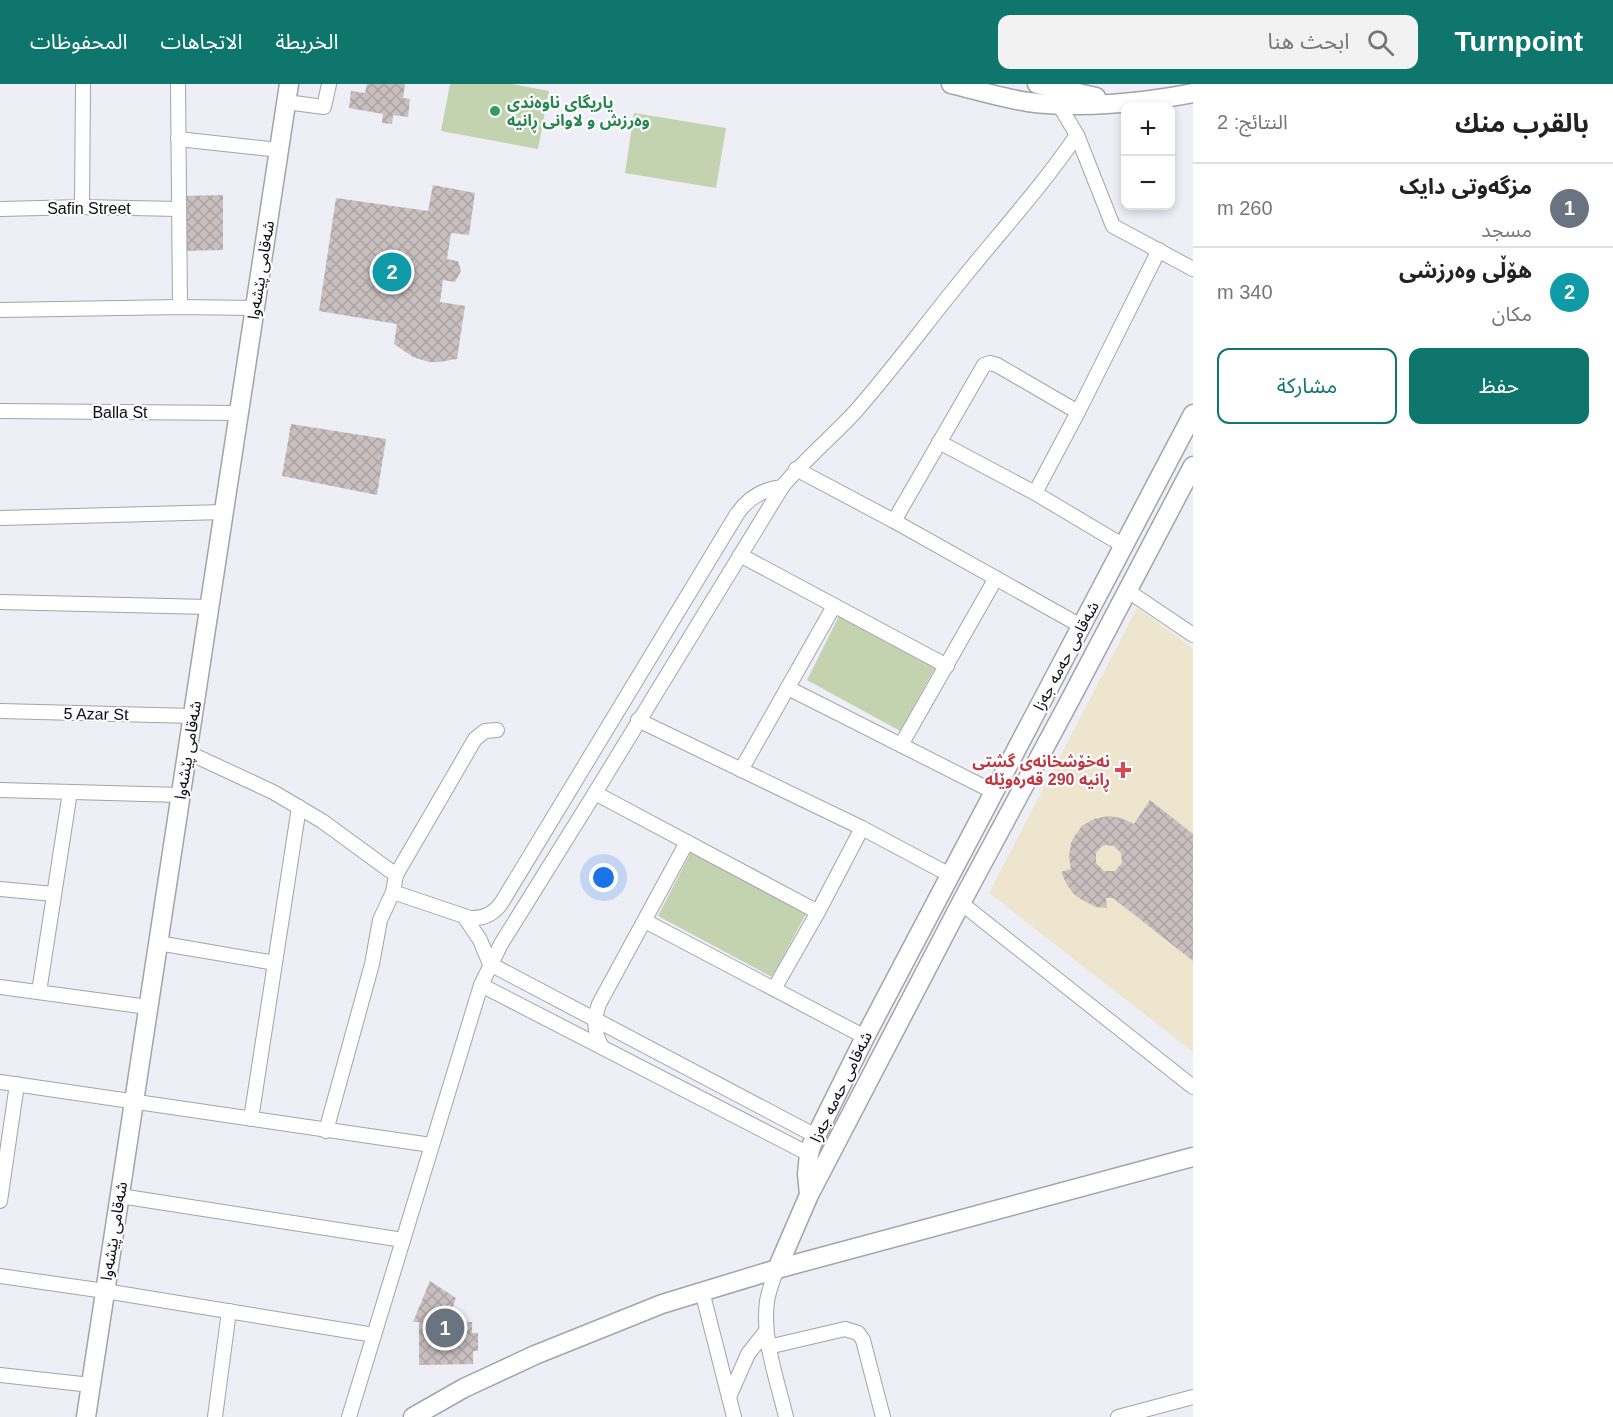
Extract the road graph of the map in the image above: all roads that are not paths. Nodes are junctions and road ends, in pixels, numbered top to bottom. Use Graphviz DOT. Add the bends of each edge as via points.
graph roads {
  1 [pos="83,84"];
  2 [pos="178,84"];
  3 [pos="329,84"];
  4 [pos="951,84"];
  5 [pos="1037,84"];
  6 [pos="1058,92"];
  7 [pos="288,93"];
  8 [pos="1193,93"];
  9 [pos="1077,135"];
  10 [pos="178,139"];
  11 [pos="279,150"];
  12 [pos="82,207"];
  13 [pos="0,209"];
  14 [pos="179,209"];
  15 [pos="1159,250"];
  16 [pos="1193,269"];
  17 [pos="180,307"];
  18 [pos="255,308"];
  19 [pos="0,310"];
  20 [pos="0,411"];
  21 [pos="1078,412"];
  22 [pos="239,413"];
  23 [pos="1193,414"];
  24 [pos="939,442"];
  25 [pos="1193,466"];
  26 [pos="796,469"];
  27 [pos="782,487"];
  28 [pos="1035,493"];
  29 [pos="224,512"];
  30 [pos="0,518"];
  31 [pos="894,521"];
  32 [pos="1124,546"];
  33 [pos="740,555"];
  34 [pos="996,578"];
  35 [pos="1128,591"];
  36 [pos="0,602"];
  37 [pos="834,606"];
  38 [pos="209,607"];
  39 [pos="1081,626"];
  40 [pos="1193,635"];
  41 [pos="1071,646"];
  42 [pos="1092,658"];
  43 [pos="947,666"];
  44 [pos="788,688"];
  45 [pos="1048,690"];
  46 [pos="1069,702"];
  47 [pos="0,711"];
  48 [pos="193,716"];
  49 [pos="638,720"];
  50 [pos="497,730"];
  51 [pos="902,746"];
  52 [pos="187,752"];
  53 [pos="741,770"];
  54 [pos="0,790"];
  55 [pos="70,792"];
  56 [pos="994,792"];
  57 [pos="595,794"];
  58 [pos="181,795"];
  59 [pos="299,807"];
  60 [pos="862,828"];
  61 [pos="687,842"];
  62 [pos="396,875"];
  63 [pos="950,875"];
  64 [pos="0,889"];
  65 [pos="393,892"];
  66 [pos="54,894"];
  67 [pos="961,903"];
  68 [pos="818,912"];
  69 [pos="464,916"];
  70 [pos="645,921"];
  71 [pos="158,943"];
  72 [pos="275,963"];
  73 [pos="490,964"];
  74 [pos="481,985"];
  75 [pos="0,987"];
  76 [pos="774,989"];
  77 [pos="39,992"];
  78 [pos="148,1007"];
  79 [pos="595,1018"];
  80 [pos="865,1037"];
  81 [pos="602,1047"];
  82 [pos="0,1082"];
  83 [pos="17,1084"];
  84 [pos="1193,1087"];
  85 [pos="134,1101"];
  86 [pos="251,1119"];
  87 [pos="326,1131"];
  88 [pos="816,1136"];
  89 [pos="432,1145"];
  90 [pos="809,1154"];
  91 [pos="1193,1157"];
  92 [pos="2,1175"];
  93 [pos="809,1195"];
  94 [pos="120,1196"];
  95 [pos="0,1201"];
  96 [pos="403,1240"];
  97 [pos="777,1269"];
  98 [pos="0,1276"];
  99 [pos="105,1291"];
  100 [pos="702,1291"];
  101 [pos="229,1311"];
  102 [pos="766,1331"];
  103 [pos="374,1335"];
  104 [pos="768,1347"];
  105 [pos="0,1375"];
  106 [pos="91,1385"];
  107 [pos="729,1397"];
  108 [pos="1193,1397"];
  109 [pos="1141,1414"];
  110 [pos="86,1417"];
  111 [pos="214,1417"];
  112 [pos="349,1417"];
  113 [pos="413,1417"];
  114 [pos="734,1417"];
  115 [pos="786,1417"];
  116 [pos="883,1417"];
  117 [pos="1118,1417"];
  1 -- 12 [label="street"];
  2 -- 10 [label="street"];
  3 -- 7 [label="street" via="324,107"];
  4 -- 6 [label="street" via="1015,100"];
  5 -- 6 [label="street"];
  6 -- 8 [label="street" via="1121,102"];
  6 -- 9 [label="street"];
  7 -- 11 [label="street, شەقامی پێشەوا"];
  9 -- 15 [label="street" via="1113,226"];
  9 -- 26 [label="street" via="874,390"];
  10 -- 11 [label="street"];
  10 -- 14 [label="street"];
  11 -- 18 [label="street, شەقامی پێشەوا"];
  12 -- 13 [label="street, Safin Street"];
  12 -- 14 [label="street, Safin Street"];
  14 -- 17 [label="street"];
  15 -- 16 [label="street"];
  15 -- 21 [label="street"];
  17 -- 18 [label="street"];
  17 -- 19 [label="street"];
  18 -- 22 [label="street, شەقامی پێشەوا"];
  20 -- 22 [label="street, Balla St"];
  21 -- 24 [label="street" via="997,365 987,364 981,368"];
  21 -- 28 [label="street"];
  22 -- 29 [label="street, شەقامی پێشەوا"];
  23 -- 32 [label="street, شەقامی حەمە جەزا"];
  24 -- 28 [label="street"];
  24 -- 31 [label="street"];
  25 -- 35 [label="street, شەقامی حەمە جەزا"];
  26 -- 27 [label="street"];
  26 -- 31 [label="street"];
  27 -- 33 [label="street"];
  27 -- 69 [label="street" via="754,496 737,514 499,908 483,918"];
  28 -- 32 [label="street"];
  29 -- 30 [label="street"];
  29 -- 38 [label="street, شەقامی پێشەوا"];
  31 -- 34 [label="street"];
  32 -- 39 [label="street, شەقامی حەمە جەزا"];
  33 -- 37 [label="street"];
  33 -- 49 [label="street"];
  34 -- 39 [label="street"];
  34 -- 43 [label="street"];
  35 -- 40 [label="street"];
  35 -- 42 [label="street, شەقامی حەمە جەزا"];
  36 -- 38 [label="street"];
  37 -- 43 [label="street"];
  37 -- 44 [label="street"];
  38 -- 48 [label="street, شەقامی پێشەوا"];
  39 -- 41 [label="street, شەقامی حەمە جەزا"];
  41 -- 42 [label="street"];
  41 -- 45 [label="street, شەقامی حەمە جەزا"];
  42 -- 46 [label="street, شەقامی حەمە جەزا"];
  43 -- 51 [label="street"];
  44 -- 51 [label="street"];
  44 -- 53 [label="street"];
  45 -- 46 [label="street"];
  45 -- 56 [label="street, شەقامی حەمە جەزا"];
  46 -- 67 [label="street, شەقامی حەمە جەزا"];
  47 -- 48 [label="street, 5 Azar St"];
  48 -- 52 [label="street, شەقامی پێشەوا"];
  49 -- 53 [label="street"];
  49 -- 57 [label="street"];
  50 -- 62 [label="street" via="485,731 475,739"];
  51 -- 56 [label="street"];
  52 -- 58 [label="street, شەقامی پێشەوا"];
  52 -- 59 [label="street"];
  53 -- 60 [label="street"];
  54 -- 55 [label="street"];
  55 -- 58 [label="street"];
  55 -- 66 [label="street"];
  56 -- 63 [label="street, شەقامی حەمە جەزا"];
  57 -- 61 [label="street"];
  57 -- 73 [label="street"];
  58 -- 71 [label="street, شەقامی پێشەوا"];
  59 -- 62 [label="street"];
  59 -- 72 [label="street"];
  60 -- 63 [label="street"];
  60 -- 68 [label="street"];
  61 -- 68 [label="street"];
  61 -- 70 [label="street"];
  62 -- 65 [label="street"];
  63 -- 80 [label="street, شەقامی حەمە جەزا"];
  64 -- 66 [label="street"];
  65 -- 69 [label="street"];
  65 -- 87 [label="street" via="380,920 372,964"];
  66 -- 77 [label="street"];
  67 -- 84 [label="street"];
  67 -- 93 [label="street, شەقامی حەمە جەزا"];
  68 -- 76 [label="street"];
  69 -- 73 [label="street"];
  70 -- 76 [label="street"];
  70 -- 79 [label="street"];
  71 -- 72 [label="street"];
  71 -- 78 [label="street, شەقامی پێشەوا"];
  72 -- 86 [label="street"];
  73 -- 74 [label="street"];
  73 -- 79 [label="street"];
  74 -- 81 [label="street"];
  74 -- 89 [label="street"];
  75 -- 77 [label="street"];
  76 -- 80 [label="street"];
  77 -- 78 [label="street"];
  78 -- 85 [label="street, شەقامی پێشەوا"];
  79 -- 81 [label="street"];
  79 -- 88 [label="street"];
  80 -- 88 [label="street, شەقامی حەمە جەزا"];
  81 -- 90 [label="street"];
  82 -- 83 [label="street"];
  83 -- 85 [label="street"];
  83 -- 92 [label="street"];
  85 -- 86 [label="street"];
  85 -- 94 [label="street, شەقامی پێشەوا"];
  86 -- 87 [label="street"];
  87 -- 89 [label="street"];
  88 -- 90 [label="street, شەقامی حەمە جەزا"];
  89 -- 96 [label="street"];
  90 -- 93 [label="street, شەقامی حەمە جەزا"];
  91 -- 97 [label="street"];
  92 -- 95 [label="street"];
  93 -- 97 [label="street"];
  94 -- 96 [label="street"];
  94 -- 99 [label="street, شەقامی پێشەوا"];
  96 -- 103 [label="street"];
  97 -- 100 [label="street"];
  97 -- 102 [label="street" via="767,1300"];
  98 -- 99 [label="street"];
  99 -- 101 [label="street"];
  99 -- 106 [label="street, شەقامی پێشەوا"];
  100 -- 107 [label="street"];
  100 -- 113 [label="street" via="535,1355"];
  101 -- 103 [label="street"];
  101 -- 111 [label="street"];
  102 -- 104 [label="street"];
  102 -- 107 [label="street" via="748,1354"];
  103 -- 112 [label="street"];
  104 -- 115 [label="street"];
  104 -- 116 [label="street" via="845,1329 858,1333"];
  105 -- 106 [label="street"];
  106 -- 110 [label="street, شەقامی پێشەوا"];
  107 -- 114 [label="street"];
  108 -- 109 [label="street"];
  109 -- 117 [label="street"];
}
